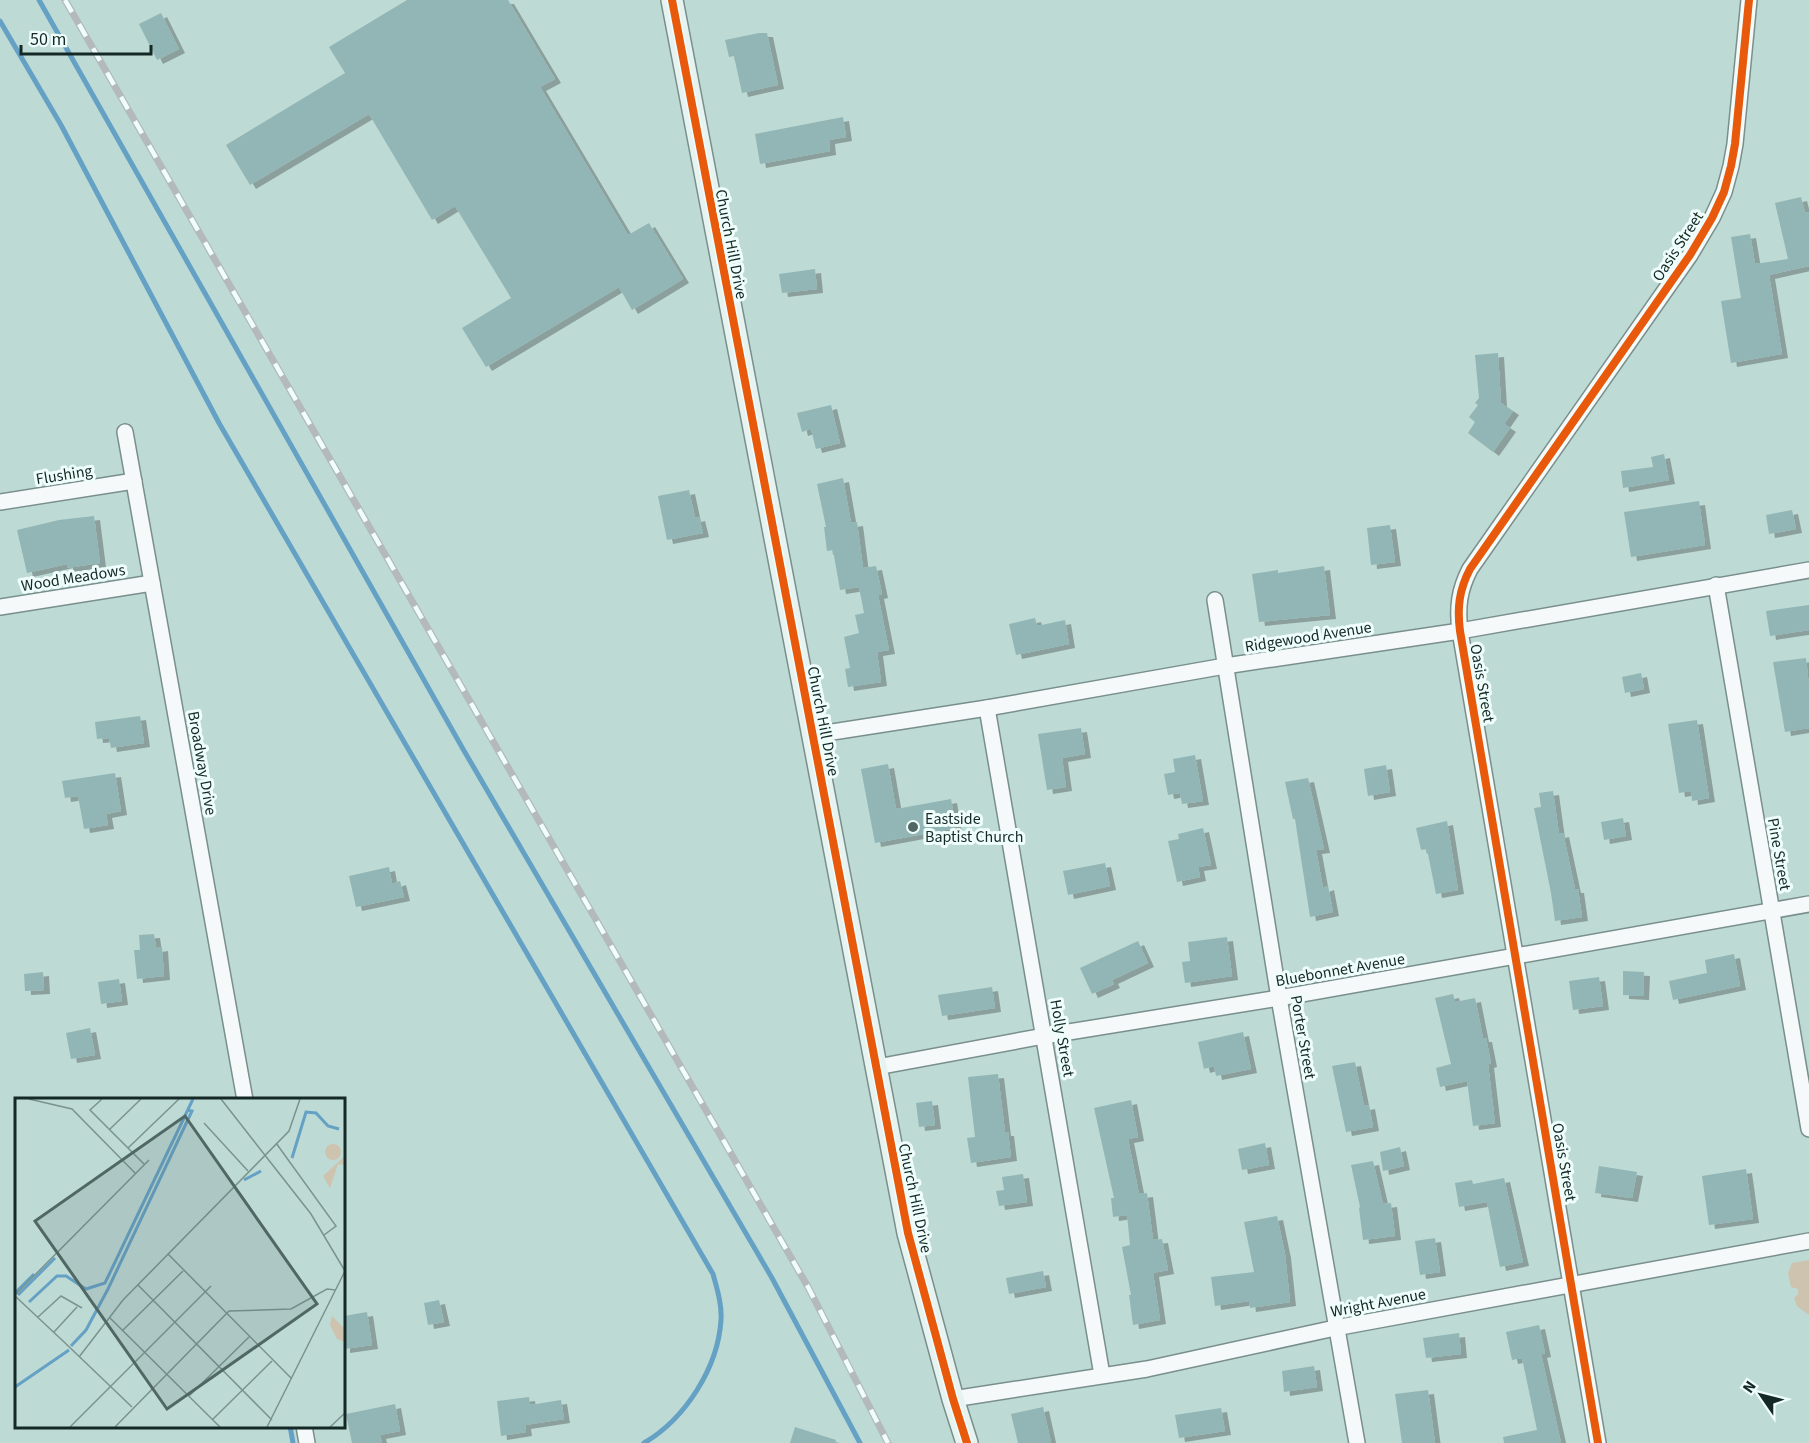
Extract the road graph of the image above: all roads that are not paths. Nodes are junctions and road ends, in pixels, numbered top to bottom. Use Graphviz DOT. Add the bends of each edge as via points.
graph roads {
  1 [pos="672,0"];
  2 [pos="1749,0"];
  3 [pos="125,432"];
  4 [pos="134,481"];
  5 [pos="0,502"];
  6 [pos="1809,570"];
  7 [pos="152,583"];
  8 [pos="1716,585"];
  9 [pos="1215,600"];
  10 [pos="0,607"];
  11 [pos="1460,631"];
  12 [pos="1225,666"];
  13 [pos="987,708"];
  14 [pos="813,735"];
  15 [pos="1809,904"];
  16 [pos="1772,910"];
  17 [pos="1516,956"];
  18 [pos="1279,998"];
  19 [pos="1044,1036"];
  20 [pos="877,1067"];
  21 [pos="245,1098"];
  22 [pos="1809,1128"];
  23 [pos="1809,1241"];
  24 [pos="1572,1284"];
  25 [pos="1335,1328"];
  26 [pos="1102,1375"];
  27 [pos="953,1399"];
  28 [pos="304,1428"];
  29 [pos="307,1443"];
  30 [pos="967,1443"];
  31 [pos="1357,1443"];
  32 [pos="1598,1443"];
  1 -- 14 [label="street, Church Hill Drive"];
  2 -- 11 [label="street, Oasis Street" via="1736,144 1724,192 1690,255 1470,569 1458,602"];
  3 -- 4 [label="street, Broadway Drive"];
  4 -- 5 [label="street, Flushing"];
  4 -- 7 [label="street, Broadway Drive"];
  6 -- 8 [label="street, Ridgewood Avenue"];
  7 -- 10 [label="street, Wood Meadows"];
  7 -- 21 [label="street, Broadway Drive"];
  8 -- 11 [label="street, Ridgewood Avenue"];
  8 -- 16 [label="street, Pine Street"];
  9 -- 12 [label="street, Porter Street"];
  11 -- 12 [label="street, Ridgewood Avenue"];
  11 -- 17 [label="street, Oasis Street"];
  12 -- 13 [label="street, Ridgewood Avenue"];
  12 -- 18 [label="street, Porter Street"];
  13 -- 14 [label="street, Ridgewood Avenue"];
  13 -- 19 [label="street, Holly Street"];
  14 -- 20 [label="street, Church Hill Drive"];
  15 -- 16 [label="street, Bluebonnet Avenue"];
  16 -- 17 [label="street, Bluebonnet Avenue"];
  16 -- 22 [label="street, Pine Street"];
  17 -- 18 [label="street, Bluebonnet Avenue"];
  17 -- 24 [label="street, Oasis Street"];
  18 -- 19 [label="street, Bluebonnet Avenue"];
  18 -- 25 [label="street, Porter Street"];
  19 -- 20 [label="street, Bluebonnet Avenue"];
  19 -- 26 [label="street, Holly Street"];
  20 -- 27 [label="street, Church Hill Drive" via="908,1233"];
  23 -- 24 [label="street, Wright Avenue"];
  24 -- 25 [label="street, Wright Avenue"];
  24 -- 32 [label="street, Oasis Street"];
  25 -- 26 [label="street, Wright Avenue" via="1147,1369"];
  25 -- 31 [label="street, Porter Street"];
  26 -- 27 [label="street, Wright Avenue"];
  27 -- 30 [label="street, Church Hill Drive"];
  28 -- 29 [label="street"];
}
